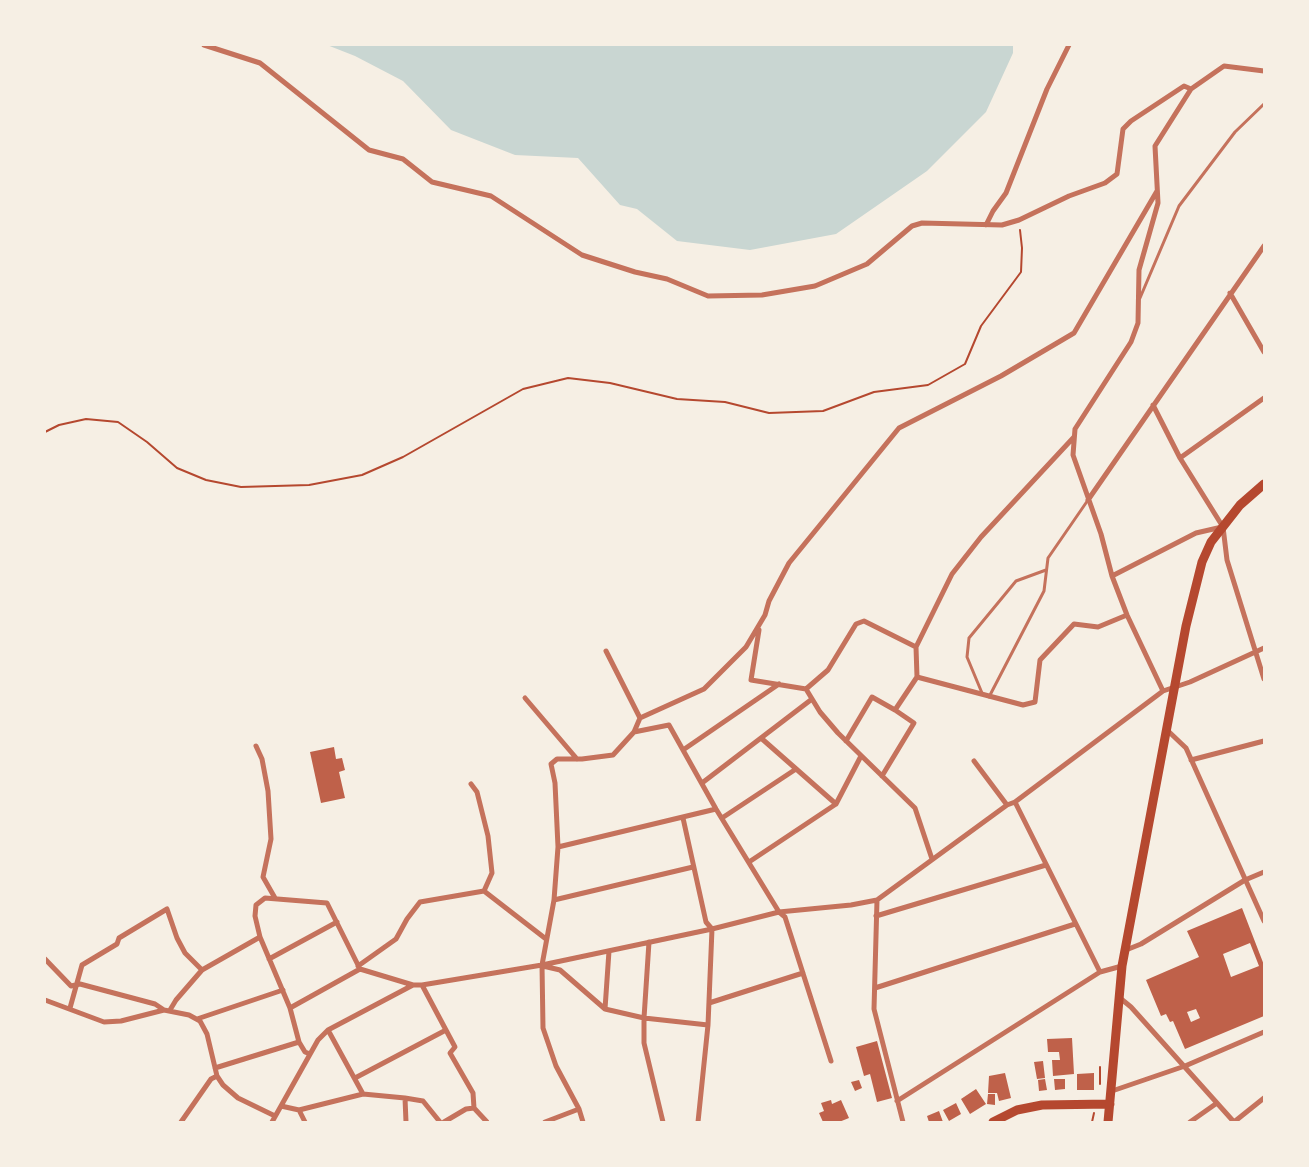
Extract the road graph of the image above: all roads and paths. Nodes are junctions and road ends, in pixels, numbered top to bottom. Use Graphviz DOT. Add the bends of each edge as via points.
graph roads {
  1 [pos="204,45"];
  2 [pos="1069,45"];
  3 [pos="1264,71"];
  4 [pos="1191,89"];
  5 [pos="1264,104"];
  6 [pos="1157,191"];
  7 [pos="1019,220"];
  8 [pos="986,225"];
  9 [pos="1264,246"];
  10 [pos="1230,293"];
  11 [pos="1138,302"];
  12 [pos="1264,352"];
  13 [pos="1264,398"];
  14 [pos="1153,405"];
  15 [pos="45,432"];
  16 [pos="1074,436"];
  17 [pos="1180,458"];
  18 [pos="1264,484"];
  19 [pos="1088,500"];
  20 [pos="1223,527"];
  21 [pos="1046,570"];
  22 [pos="1112,576"];
  23 [pos="1127,615"];
  24 [pos="759,625"];
  25 [pos="916,647"];
  26 [pos="1264,648"];
  27 [pos="606,651"];
  28 [pos="1255,652"];
  29 [pos="917,677"];
  30 [pos="1264,679"];
  31 [pos="780,684"];
  32 [pos="1173,686"];
  33 [pos="806,689"];
  34 [pos="1163,691"];
  35 [pos="986,697"];
  36 [pos="525,698"];
  37 [pos="812,699"];
  38 [pos="895,710"];
  39 [pos="640,718"];
  40 [pos="1166,729"];
  41 [pos="634,732"];
  42 [pos="761,738"];
  43 [pos="846,741"];
  44 [pos="1264,741"];
  45 [pos="256,746"];
  46 [pos="683,750"];
  47 [pos="861,756"];
  48 [pos="578,759"];
  49 [pos="1191,760"];
  50 [pos="974,761"];
  51 [pos="796,769"];
  52 [pos="882,776"];
  53 [pos="702,783"];
  54 [pos="471,784"];
  55 [pos="1015,802"];
  56 [pos="836,804"];
  57 [pos="1007,805"];
  58 [pos="716,809"];
  59 [pos="683,818"];
  60 [pos="722,818"];
  61 [pos="558,848"];
  62 [pos="932,859"];
  63 [pos="749,862"];
  64 [pos="1046,865"];
  65 [pos="693,867"];
  66 [pos="1264,872"];
  67 [pos="1245,880"];
  68 [pos="484,891"];
  69 [pos="275,898"];
  70 [pos="554,900"];
  71 [pos="877,900"];
  72 [pos="779,912"];
  73 [pos="876,916"];
  74 [pos="1264,921"];
  75 [pos="338,922"];
  76 [pos="1075,924"];
  77 [pos="712,929"];
  78 [pos="260,938"];
  79 [pos="546,939"];
  80 [pos="649,942"];
  81 [pos="609,951"];
  82 [pos="1125,951"];
  83 [pos="45,959"];
  84 [pos="269,959"];
  85 [pos="542,965"];
  86 [pos="1122,966"];
  87 [pos="359,968"];
  88 [pos="202,970"];
  89 [pos="803,972"];
  90 [pos="1100,972"];
  91 [pos="75,985"];
  92 [pos="413,985"];
  93 [pos="422,985"];
  94 [pos="875,988"];
  95 [pos="283,990"];
  96 [pos="1120,998"];
  97 [pos="45,1000"];
  98 [pos="709,1003"];
  99 [pos="70,1008"];
  100 [pos="290,1008"];
  101 [pos="605,1009"];
  102 [pos="164,1010"];
  103 [pos="171,1010"];
  104 [pos="644,1018"];
  105 [pos="197,1019"];
  106 [pos="708,1024"];
  107 [pos="328,1030"];
  108 [pos="446,1030"];
  109 [pos="1264,1032"];
  110 [pos="298,1042"];
  111 [pos="310,1054"];
  112 [pos="831,1061"];
  113 [pos="1185,1066"];
  114 [pos="215,1068"];
  115 [pos="217,1076"];
  116 [pos="355,1078"];
  117 [pos="1112,1091"];
  118 [pos="363,1094"];
  119 [pos="405,1098"];
  120 [pos="1264,1098"];
  121 [pos="897,1101"];
  122 [pos="1217,1103"];
  123 [pos="1110,1104"];
  124 [pos="281,1106"];
  125 [pos="474,1108"];
  126 [pos="579,1109"];
  127 [pos="298,1110"];
  128 [pos="274,1119"];
  129 [pos="182,1122"];
  130 [pos="305,1122"];
  131 [pos="406,1122"];
  132 [pos="442,1122"];
  133 [pos="487,1122"];
  134 [pos="545,1122"];
  135 [pos="583,1122"];
  136 [pos="663,1122"];
  137 [pos="698,1122"];
  138 [pos="903,1122"];
  139 [pos="994,1122"];
  140 [pos="1010,1122"];
  141 [pos="1108,1122"];
  142 [pos="1190,1122"];
  143 [pos="1234,1122"];
  1 -- 8 [label="street" via="260,63 369,150 403,159 432,182 491,196 582,255 668,279 708,296 762,295 814,286 867,264 912,226 922,223"];
  2 -- 8 [label="street" via="1047,89 1006,193"];
  3 -- 4 [label="street" via="1224,66"];
  4 -- 6 [label="street" via="1155,146"];
  4 -- 7 [label="street" via="1184,86 1123,129 1117,174 1105,183"];
  5 -- 11 [label="lane" via="1235,132 1179,206"];
  6 -- 11 [label="street" via="1158,203 1140,270"];
  6 -- 24 [label="street" via="1074,333 899,428 789,563"];
  7 -- 8 [label="street"];
  7 -- 15 [label="path" via="1021,272 981,326 965,363 928,384 874,392 823,411 769,413 725,402 677,399 610,383 568,378 523,389 362,475 309,485 241,486 206,480 177,468 118,422 86,419"];
  9 -- 10 [label="street"];
  10 -- 12 [label="street"];
  10 -- 14 [label="street"];
  11 -- 16 [label="street" via="1138,323 1131,342"];
  13 -- 17 [label="street"];
  14 -- 17 [label="street"];
  14 -- 19 [label="street"];
  16 -- 19 [label="street" via="1073,455"];
  16 -- 25 [label="street" via="952,574"];
  17 -- 20 [label="street"];
  18 -- 20 [label="main road"];
  19 -- 21 [label="lane" via="1048,558"];
  19 -- 22 [label="street"];
  20 -- 22 [label="street" via="1196,533"];
  20 -- 28 [label="street" via="1227,560"];
  20 -- 32 [label="main road" via="1202,562"];
  21 -- 35 [label="lane" via="1044,591"];
  21 -- 35 [label="lane" via="1016,581 969,638 968,657"];
  22 -- 23 [label="street"];
  23 -- 34 [label="street"];
  23 -- 35 [label="street" via="1098,627 1074,624 1040,660 1035,702 1023,705"];
  24 -- 31 [label="street" via="751,680"];
  24 -- 39 [label="street" via="746,647 704,689"];
  25 -- 29 [label="street"];
  25 -- 33 [label="street" via="864,621 856,624 828,670"];
  26 -- 28 [label="street"];
  27 -- 39 [label="street"];
  28 -- 30 [label="street"];
  28 -- 32 [label="street"];
  29 -- 35 [label="street"];
  29 -- 38 [label="street"];
  31 -- 33 [label="street"];
  31 -- 46 [label="street"];
  32 -- 34 [label="street"];
  32 -- 40 [label="main road"];
  33 -- 37 [label="street"];
  34 -- 55 [label="street"];
  36 -- 48 [label="street"];
  37 -- 42 [label="street"];
  37 -- 43 [label="street"];
  38 -- 43 [label="street" via="872,697"];
  38 -- 52 [label="street" via="914,723"];
  39 -- 41 [label="street"];
  40 -- 49 [label="street" via="1186,748"];
  40 -- 82 [label="main road"];
  41 -- 46 [label="street" via="669,725"];
  41 -- 48 [label="street" via="613,755"];
  42 -- 51 [label="street"];
  42 -- 53 [label="street"];
  43 -- 47 [label="street"];
  44 -- 49 [label="street"];
  45 -- 69 [label="street" via="268,791 271,839 263,877"];
  46 -- 53 [label="street"];
  47 -- 52 [label="street"];
  47 -- 56 [label="street"];
  48 -- 61 [label="street" via="557,759 551,764"];
  49 -- 67 [label="street"];
  50 -- 57 [label="street"];
  51 -- 56 [label="street"];
  51 -- 60 [label="street"];
  52 -- 62 [label="street" via="915,808"];
  53 -- 58 [label="street"];
  54 -- 68 [label="street" via="477,792 488,836 492,873"];
  55 -- 57 [label="street"];
  55 -- 64 [label="street"];
  56 -- 63 [label="street"];
  57 -- 62 [label="street"];
  58 -- 59 [label="street"];
  58 -- 60 [label="street"];
  59 -- 61 [label="street"];
  59 -- 65 [label="street"];
  60 -- 63 [label="street"];
  61 -- 70 [label="street"];
  62 -- 71 [label="street"];
  63 -- 72 [label="street"];
  64 -- 73 [label="street"];
  64 -- 76 [label="street"];
  65 -- 70 [label="street"];
  65 -- 77 [label="street" via="706,922"];
  66 -- 67 [label="street"];
  67 -- 74 [label="street"];
  67 -- 82 [label="street"];
  68 -- 79 [label="street"];
  68 -- 87 [label="street" via="420,902 396,939"];
  69 -- 75 [label="street" via="327,903"];
  69 -- 78 [label="street" via="265,898 256,905"];
  70 -- 79 [label="street"];
  71 -- 72 [label="street"];
  71 -- 73 [label="street"];
  72 -- 77 [label="street"];
  72 -- 89 [label="street"];
  73 -- 94 [label="street"];
  75 -- 84 [label="street"];
  75 -- 87 [label="street"];
  76 -- 90 [label="street"];
  76 -- 94 [label="street"];
  77 -- 80 [label="street"];
  77 -- 98 [label="street"];
  78 -- 84 [label="street"];
  78 -- 88 [label="street"];
  79 -- 85 [label="street"];
  80 -- 81 [label="street"];
  80 -- 104 [label="street"];
  81 -- 85 [label="street"];
  81 -- 101 [label="street"];
  82 -- 86 [label="main road"];
  83 -- 91 [label="street" via="71,986"];
  84 -- 95 [label="street"];
  85 -- 93 [label="street"];
  85 -- 101 [label="street" via="560,970"];
  85 -- 126 [label="street" via="543,1028 556,1066"];
  86 -- 90 [label="street"];
  86 -- 96 [label="main road"];
  87 -- 92 [label="street"];
  87 -- 100 [label="street"];
  88 -- 91 [label="street" via="185,952 167,909 82,964"];
  88 -- 103 [label="street"];
  89 -- 98 [label="street"];
  89 -- 112 [label="street"];
  90 -- 121 [label="street"];
  91 -- 99 [label="street"];
  91 -- 102 [label="street" via="156,1004"];
  92 -- 93 [label="street"];
  92 -- 107 [label="street"];
  93 -- 108 [label="street"];
  94 -- 121 [label="street" via="874,1009"];
  95 -- 100 [label="street"];
  95 -- 105 [label="street"];
  96 -- 113 [label="street"];
  96 -- 117 [label="main road"];
  97 -- 99 [label="street"];
  98 -- 106 [label="street"];
  99 -- 102 [label="street" via="104,1023"];
  100 -- 110 [label="street"];
  101 -- 104 [label="street"];
  102 -- 103 [label="street"];
  103 -- 105 [label="street"];
  104 -- 106 [label="street"];
  104 -- 136 [label="street" via="644,1043"];
  105 -- 114 [label="street" via="207,1034"];
  106 -- 137 [label="street"];
  107 -- 111 [label="street"];
  107 -- 116 [label="street"];
  108 -- 116 [label="street"];
  108 -- 125 [label="street" via="455,1047 450,1053 473,1093"];
  109 -- 113 [label="street"];
  110 -- 111 [label="street"];
  110 -- 114 [label="street"];
  111 -- 124 [label="street"];
  113 -- 117 [label="street"];
  113 -- 122 [label="street"];
  114 -- 115 [label="street"];
  115 -- 128 [label="street" via="238,1098"];
  115 -- 129 [label="street"];
  116 -- 118 [label="street"];
  117 -- 123 [label="main road"];
  118 -- 119 [label="street"];
  118 -- 127 [label="street"];
  119 -- 131 [label="street"];
  119 -- 132 [label="street" via="423,1101"];
  120 -- 143 [label="street"];
  121 -- 138 [label="street"];
  122 -- 142 [label="street"];
  122 -- 143 [label="street"];
  123 -- 139 [label="main road" via="1042,1105 1017,1110"];
  123 -- 141 [label="main road"];
  124 -- 127 [label="street"];
  124 -- 128 [label="street"];
  125 -- 132 [label="street"];
  125 -- 133 [label="street"];
  126 -- 134 [label="street"];
  126 -- 135 [label="street"];
  127 -- 130 [label="street"];
  139 -- 140 [label="main road"];
}
